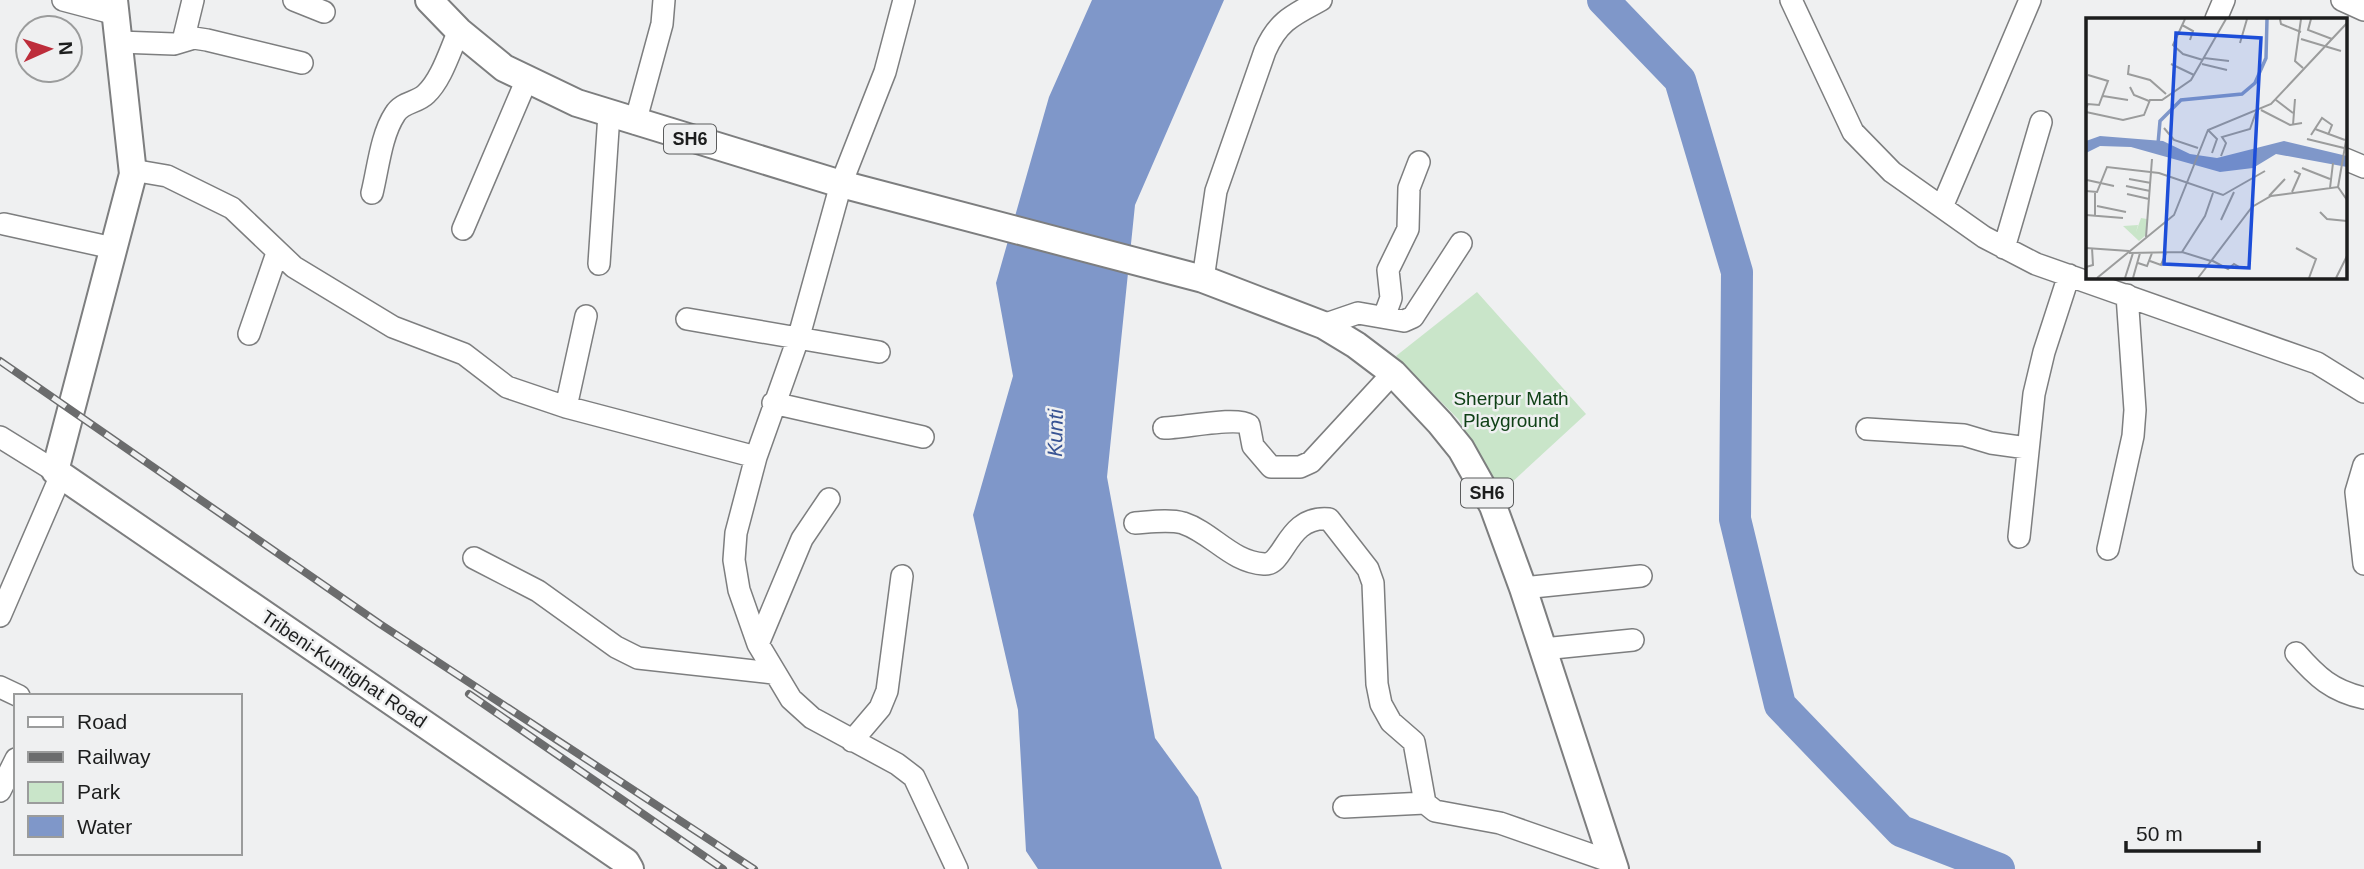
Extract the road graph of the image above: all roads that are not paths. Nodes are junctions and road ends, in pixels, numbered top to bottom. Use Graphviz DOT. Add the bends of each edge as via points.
graph roads {
  1 [pos="63,0"];
  2 [pos="193,0"];
  3 [pos="295,0"];
  4 [pos="429,0"];
  5 [pos="664,0"];
  6 [pos="904,0"];
  7 [pos="1321,0"];
  8 [pos="1791,0"];
  9 [pos="2030,0"];
  10 [pos="2224,0"];
  11 [pos="2342,0"];
  12 [pos="115,7"];
  13 [pos="2364,10"];
  14 [pos="324,12"];
  15 [pos="2216,18"];
  16 [pos="459,31"];
  17 [pos="183,41"];
  18 [pos="119,42"];
  19 [pos="302,63"];
  20 [pos="527,79"];
  21 [pos="609,114"];
  22 [pos="2041,122"];
  23 [pos="635,123"];
  24 [pos="2346,159"];
  25 [pos="1419,162"];
  26 [pos="2364,167"];
  27 [pos="132,170"];
  28 [pos="841,184"];
  29 [pos="372,193"];
  30 [pos="1942,207"];
  31 [pos="4,224"];
  32 [pos="463,229"];
  33 [pos="1461,243"];
  34 [pos="113,248"];
  35 [pos="2004,248"];
  36 [pos="277,253"];
  37 [pos="599,264"];
  38 [pos="2070,275"];
  39 [pos="1203,279"];
  40 [pos="2116,287"];
  41 [pos="586,316"];
  42 [pos="1384,317"];
  43 [pos="687,319"];
  44 [pos="1323,325"];
  45 [pos="249,334"];
  46 [pos="799,336"];
  47 [pos="879,352"];
  48 [pos="1392,373"];
  49 [pos="2364,392"];
  50 [pos="773,403"];
  51 [pos="566,407"];
  52 [pos="1164,428"];
  53 [pos="1867,429"];
  54 [pos="0,437"];
  55 [pos="923,437"];
  56 [pos="2027,448"];
  57 [pos="756,457"];
  58 [pos="2364,465"];
  59 [pos="58,473"];
  60 [pos="829,499"];
  61 [pos="1135,523"];
  62 [pos="2019,537"];
  63 [pos="2108,549"];
  64 [pos="474,558"];
  65 [pos="2364,564"];
  66 [pos="902,576"];
  67 [pos="1641,576"];
  68 [pos="1524,588"];
  69 [pos="0,616"];
  70 [pos="1633,640"];
  71 [pos="758,643"];
  72 [pos="1543,649"];
  73 [pos="2296,653"];
  74 [pos="773,673"];
  75 [pos="2364,698"];
  76 [pos="852,741"];
  77 [pos="14,763"];
  78 [pos="1,791"];
  79 [pos="1424,803"];
  80 [pos="1345,807"];
  81 [pos="1614,865"];
  82 [pos="952,867"];
  83 [pos="630,869"];
  1 -- 12 [label="street"];
  2 -- 17 [label="street"];
  3 -- 14 [label="street"];
  4 -- 16 [label="main road, SH6"];
  5 -- 23 [label="street" via="662,24"];
  6 -- 28 [label="street" via="885,72"];
  7 -- 39 [label="street" via="1288,18 1265,51 1216,191"];
  8 -- 30 [label="street" via="1853,132 1892,172"];
  9 -- 30 [label="street"];
  10 -- 15 [label="street"];
  11 -- 13 [label="street"];
  12 -- 18 [label="main road"];
  16 -- 20 [label="main road, SH6" via="504,68"];
  16 -- 29 [label="street" via="433,87 395,112"];
  17 -- 18 [label="street"];
  17 -- 19 [label="street" via="207,40"];
  18 -- 27 [label="main road"];
  20 -- 21 [label="main road, SH6"];
  20 -- 32 [label="street"];
  21 -- 23 [label="main road, SH6"];
  21 -- 37 [label="street"];
  22 -- 35 [label="street"];
  23 -- 28 [label="main road, SH6"];
  24 -- 26 [label="street"];
  25 -- 42 [label="street" via="1409,188 1408,229 1388,270 1391,298"];
  27 -- 34 [label="main road"];
  27 -- 36 [label="street" via="167,176 232,208"];
  28 -- 39 [label="main road, SH6"];
  28 -- 46 [label="street"];
  30 -- 35 [label="street"];
  31 -- 34 [label="street"];
  33 -- 42 [label="street" via="1413,317 1404,321"];
  34 -- 59 [label="main road"];
  35 -- 38 [label="street"];
  36 -- 45 [label="street"];
  36 -- 51 [label="street" via="393,327 464,354 507,387"];
  38 -- 40 [label="street"];
  38 -- 56 [label="street" via="2044,352"];
  39 -- 44 [label="main road, SH6"];
  40 -- 49 [label="street" via="2317,363"];
  40 -- 63 [label="street" via="2136,410"];
  41 -- 51 [label="street"];
  42 -- 44 [label="street" via="1358,313"];
  43 -- 46 [label="street"];
  44 -- 48 [label="main road, SH6"];
  46 -- 47 [label="street"];
  46 -- 50 [label="street"];
  48 -- 52 [label="street" via="1311,461 1300,467 1271,467 1253,446 1249,425 1237,419"];
  48 -- 68 [label="main road, SH6" via="1440,423 1479,478"];
  50 -- 55 [label="street"];
  50 -- 57 [label="street"];
  51 -- 57 [label="street"];
  53 -- 56 [label="street" via="1964,435"];
  54 -- 59 [label="street"];
  56 -- 62 [label="street"];
  57 -- 71 [label="street" via="736,533 734,560 739,590"];
  58 -- 65 [label="street" via="2356,492"];
  59 -- 69 [label="street"];
  59 -- 83 [label="main road, Tribeni-Kuntighat Road"];
  60 -- 71 [label="street" via="802,539"];
  61 -- 79 [label="street" via="1182,523 1240,559 1267,565 1277,560 1294,530 1316,519 1334,523 1373,583 1379,694 1391,722 1414,743"];
  64 -- 74 [label="street" via="538,591 616,648 638,658"];
  66 -- 76 [label="street" via="887,691 880,708"];
  67 -- 68 [label="street"];
  68 -- 72 [label="main road, SH6"];
  70 -- 72 [label="street"];
  71 -- 74 [label="street"];
  72 -- 81 [label="main road, SH6"];
  73 -- 75 [label="street" via="2321,681"];
  74 -- 76 [label="street" via="805,712"];
  76 -- 82 [label="street" via="914,778"];
  77 -- 78 [label="street"];
  79 -- 80 [label="street"];
  79 -- 81 [label="street" via="1435,811 1500,823"];
}
